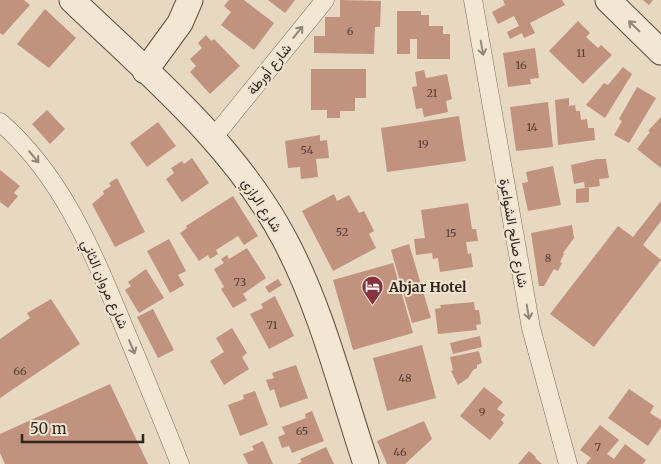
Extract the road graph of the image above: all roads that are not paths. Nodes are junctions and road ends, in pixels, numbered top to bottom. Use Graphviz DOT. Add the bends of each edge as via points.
graph roads {
  1 [pos="72,0"];
  2 [pos="325,0"];
  3 [pos="473,0"];
  4 [pos="608,0"];
  5 [pos="189,2"];
  6 [pos="661,52"];
  7 [pos="139,65"];
  8 [pos="0,122"];
  9 [pos="213,138"];
  10 [pos="180,464"];
  11 [pos="366,464"];
  12 [pos="568,464"];
  1 -- 7 [label="street, شارع الرازي"];
  9 -- 2 [label="street, شارع أورطة, one-way"];
  3 -- 12 [label="street, شارع صالح الشواعرة, one-way" via="531,328"];
  6 -- 4 [label="street, one-way"];
  5 -- 7 [label="street" via="180,23"];
  7 -- 9 [label="street, شارع الرازي"];
  8 -- 10 [label="street, شارع مروان الثاني, one-way" via="34,156 70,207 108,288"];
  9 -- 11 [label="street, شارع الرازي" via="248,182 285,240 312,299"];
}
